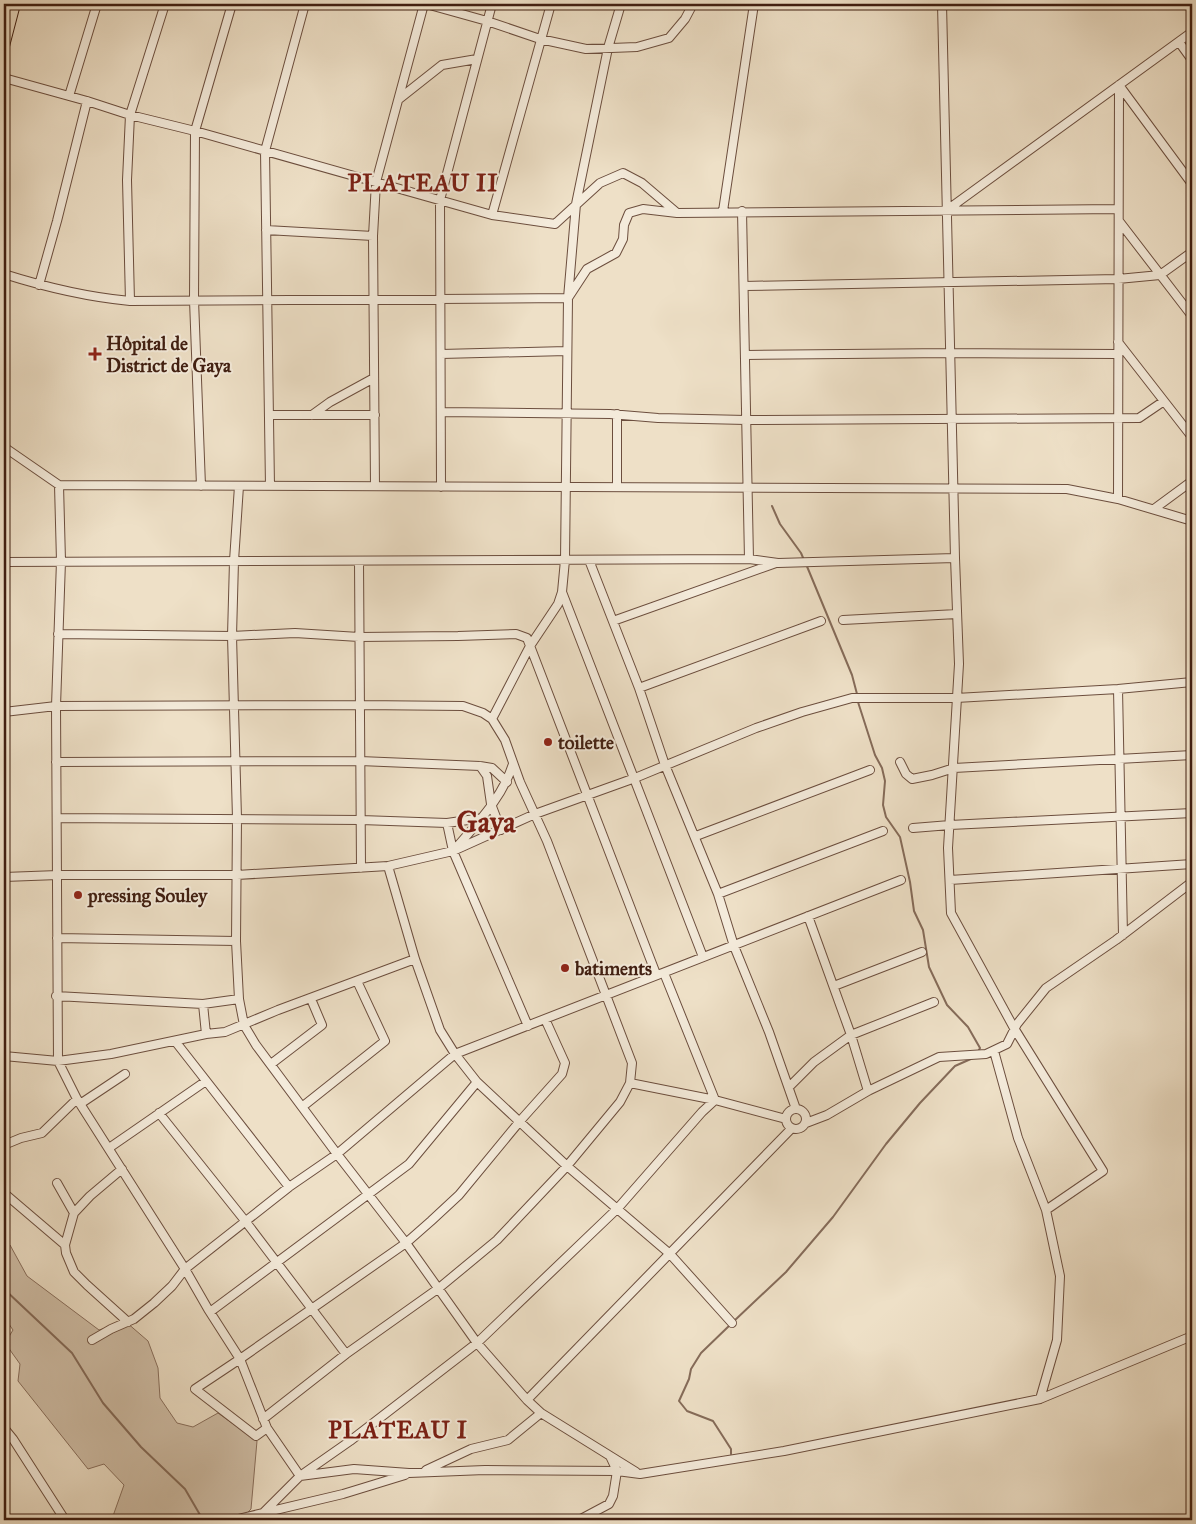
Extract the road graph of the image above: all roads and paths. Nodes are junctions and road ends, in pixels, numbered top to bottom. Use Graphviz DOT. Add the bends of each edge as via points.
graph roads {
  1 [pos="15,4"];
  2 [pos="96,4"];
  3 [pos="165,4"];
  4 [pos="232,4"];
  5 [pos="305,4"];
  6 [pos="425,4"];
  7 [pos="492,4"];
  8 [pos="550,4"];
  9 [pos="621,4"];
  10 [pos="693,4"];
  11 [pos="754,4"];
  12 [pos="942,4"];
  13 [pos="487,21"];
  14 [pos="1192,32"];
  15 [pos="540,39"];
  16 [pos="1179,42"];
  17 [pos="4,46"];
  18 [pos="608,48"];
  19 [pos="477,59"];
  20 [pos="1192,60"];
  21 [pos="4,78"];
  22 [pos="1119,85"];
  23 [pos="69,96"];
  24 [pos="398,100"];
  25 [pos="87,101"];
  26 [pos="130,115"];
  27 [pos="195,131"];
  28 [pos="265,151"];
  29 [pos="376,182"];
  30 [pos="1192,184"];
  31 [pos="440,200"];
  32 [pos="576,204"];
  33 [pos="1118,209"];
  34 [pos="947,210"];
  35 [pos="723,211"];
  36 [pos="742,211"];
  37 [pos="677,213"];
  38 [pos="492,214"];
  39 [pos="1118,221"];
  40 [pos="266,230"];
  41 [pos="373,236"];
  42 [pos="1192,252"];
  43 [pos="4,274"];
  44 [pos="1160,275"];
  45 [pos="1118,279"];
  46 [pos="949,282"];
  47 [pos="40,285"];
  48 [pos="744,286"];
  49 [pos="568,298"];
  50 [pos="374,299"];
  51 [pos="440,299"];
  52 [pos="194,300"];
  53 [pos="267,300"];
  54 [pos="130,301"];
  55 [pos="1192,316"];
  56 [pos="1118,342"];
  57 [pos="567,351"];
  58 [pos="950,353"];
  59 [pos="441,354"];
  60 [pos="1118,354"];
  61 [pos="746,355"];
  62 [pos="374,378"];
  63 [pos="1164,401"];
  64 [pos="441,412"];
  65 [pos="566,414"];
  66 [pos="618,414"];
  67 [pos="375,415"];
  68 [pos="269,416"];
  69 [pos="312,416"];
  70 [pos="1118,418"];
  71 [pos="952,419"];
  72 [pos="746,420"];
  73 [pos="1192,437"];
  74 [pos="4,447"];
  75 [pos="1192,481"];
  76 [pos="60,485"];
  77 [pos="201,486"];
  78 [pos="239,486"];
  79 [pos="270,486"];
  80 [pos="375,486"];
  81 [pos="441,487"];
  82 [pos="566,487"];
  83 [pos="617,487"];
  84 [pos="747,488"];
  85 [pos="954,488"];
  86 [pos="1118,499"];
  87 [pos="1154,510"];
  88 [pos="1192,521"];
  89 [pos="955,558"];
  90 [pos="749,559"];
  91 [pos="564,560"];
  92 [pos="589,560"];
  93 [pos="61,561"];
  94 [pos="234,561"];
  95 [pos="359,561"];
  96 [pos="4,562"];
  97 [pos="778,563"];
  98 [pos="562,592"];
  99 [pos="957,614"];
  100 [pos="843,620"];
  101 [pos="613,621"];
  102 [pos="821,621"];
  103 [pos="58,634"];
  104 [pos="232,636"];
  105 [pos="359,636"];
  106 [pos="530,646"];
  107 [pos="1192,682"];
  108 [pos="639,688"];
  109 [pos="1118,689"];
  110 [pos="956,698"];
  111 [pos="360,704"];
  112 [pos="56,706"];
  113 [pos="235,706"];
  114 [pos="4,712"];
  115 [pos="492,719"];
  116 [pos="1192,756"];
  117 [pos="1119,759"];
  118 [pos="236,760"];
  119 [pos="360,761"];
  120 [pos="56,762"];
  121 [pos="900,762"];
  122 [pos="513,764"];
  123 [pos="665,765"];
  124 [pos="480,766"];
  125 [pos="954,768"];
  126 [pos="870,770"];
  127 [pos="635,778"];
  128 [pos="507,782"];
  129 [pos="586,795"];
  130 [pos="492,804"];
  131 [pos="1192,813"];
  132 [pos="535,814"];
  133 [pos="1120,816"];
  134 [pos="57,818"];
  135 [pos="237,818"];
  136 [pos="482,818"];
  137 [pos="361,820"];
  138 [pos="447,823"];
  139 [pos="950,825"];
  140 [pos="913,828"];
  141 [pos="500,830"];
  142 [pos="883,831"];
  143 [pos="696,836"];
  144 [pos="453,850"];
  145 [pos="1192,864"];
  146 [pos="388,866"];
  147 [pos="361,868"];
  148 [pos="1121,869"];
  149 [pos="58,875"];
  150 [pos="237,875"];
  151 [pos="4,877"];
  152 [pos="901,880"];
  153 [pos="950,880"];
  154 [pos="1192,882"];
  155 [pos="718,894"];
  156 [pos="808,916"];
  157 [pos="1122,935"];
  158 [pos="57,938"];
  159 [pos="236,941"];
  160 [pos="734,946"];
  161 [pos="922,952"];
  162 [pos="703,957"];
  163 [pos="415,959"];
  164 [pos="660,974"];
  165 [pos="357,980"];
  166 [pos="834,986"];
  167 [pos="606,995"];
  168 [pos="56,996"];
  169 [pos="311,998"];
  170 [pos="239,999"];
  171 [pos="934,1002"];
  172 [pos="203,1004"];
  173 [pos="545,1019"];
  174 [pos="244,1025"];
  175 [pos="528,1026"];
  176 [pos="1014,1028"];
  177 [pos="206,1034"];
  178 [pos="852,1035"];
  179 [pos="175,1041"];
  180 [pos="994,1051"];
  181 [pos="455,1054"];
  182 [pos="4,1056"];
  183 [pos="58,1060"];
  184 [pos="271,1064"];
  185 [pos="125,1074"];
  186 [pos="206,1081"];
  187 [pos="478,1082"];
  188 [pos="630,1083"];
  189 [pos="789,1087"];
  190 [pos="868,1092"];
  191 [pos="715,1100"];
  192 [pos="78,1101"];
  193 [pos="302,1107"];
  194 [pos="796,1109"];
  195 [pos="159,1113"];
  196 [pos="786,1119"];
  197 [pos="520,1121"];
  198 [pos="806,1123"];
  199 [pos="792,1128"];
  200 [pos="4,1145"];
  201 [pos="109,1148"];
  202 [pos="337,1154"];
  203 [pos="567,1166"];
  204 [pos="122,1170"];
  205 [pos="57,1183"];
  206 [pos="289,1187"];
  207 [pos="4,1193"];
  208 [pos="369,1195"];
  209 [pos="618,1208"];
  210 [pos="1046,1210"];
  211 [pos="74,1213"];
  212 [pos="246,1222"];
  213 [pos="406,1243"];
  214 [pos="65,1245"];
  215 [pos="670,1254"];
  216 [pos="276,1263"];
  217 [pos="185,1270"];
  218 [pos="439,1288"];
  219 [pos="312,1309"];
  220 [pos="210,1312"];
  221 [pos="128,1322"];
  222 [pos="732,1323"];
  223 [pos="1192,1336"];
  224 [pos="92,1340"];
  225 [pos="477,1343"];
  226 [pos="346,1354"];
  227 [pos="240,1359"];
  228 [pos="1040,1399"];
  229 [pos="527,1400"];
  230 [pos="541,1413"];
  231 [pos="263,1419"];
  232 [pos="4,1428"];
  233 [pos="267,1428"];
  234 [pos="610,1456"];
  235 [pos="617,1471"];
  236 [pos="422,1472"];
  237 [pos="409,1473"];
  238 [pos="640,1474"];
  239 [pos="300,1476"];
  240 [pos="264,1512"];
  241 [pos="249,1518"];
  242 [pos="65,1520"];
  243 [pos="234,1520"];
  244 [pos="579,1520"];
  1 -- 17 [label="main road"];
  2 -- 23 [label="street"];
  3 -- 26 [label="street"];
  4 -- 27 [label="street"];
  5 -- 28 [label="street"];
  6 -- 13 [label="street"];
  6 -- 24 [label="street"];
  7 -- 13 [label="street"];
  8 -- 15 [label="street"];
  9 -- 18 [label="street"];
  10 -- 18 [label="street" via="669,38 637,47"];
  11 -- 35 [label="street"];
  12 -- 34 [label="street"];
  13 -- 15 [label="street"];
  13 -- 19 [label="street"];
  14 -- 16 [label="street"];
  15 -- 18 [label="street" via="586,49"];
  15 -- 38 [label="street"];
  16 -- 20 [label="street"];
  16 -- 22 [label="street"];
  18 -- 32 [label="street"];
  19 -- 24 [label="street" via="442,64"];
  19 -- 31 [label="street"];
  21 -- 23 [label="street"];
  22 -- 30 [label="street"];
  22 -- 33 [label="street"];
  22 -- 34 [label="street"];
  23 -- 25 [label="street"];
  24 -- 29 [label="street"];
  25 -- 26 [label="street"];
  25 -- 47 [label="street"];
  26 -- 27 [label="street"];
  26 -- 54 [label="street" via="127,180"];
  27 -- 28 [label="street"];
  27 -- 52 [label="street"];
  28 -- 29 [label="street"];
  28 -- 40 [label="street"];
  29 -- 31 [label="street"];
  29 -- 41 [label="street"];
  31 -- 38 [label="street"];
  31 -- 51 [label="street"];
  32 -- 37 [label="street" via="600,183 623,173 642,183"];
  32 -- 38 [label="street" via="555,224"];
  32 -- 49 [label="street"];
  33 -- 34 [label="street"];
  33 -- 39 [label="street"];
  34 -- 36 [label="street"];
  34 -- 46 [label="street"];
  35 -- 36 [label="street"];
  35 -- 37 [label="street"];
  36 -- 48 [label="street"];
  37 -- 49 [label="street" via="643,209 629,213 616,253 587,269"];
  39 -- 44 [label="street"];
  39 -- 45 [label="street"];
  40 -- 41 [label="street"];
  40 -- 53 [label="street"];
  41 -- 50 [label="street"];
  42 -- 44 [label="street"];
  43 -- 47 [label="street"];
  44 -- 45 [label="street"];
  44 -- 55 [label="street"];
  45 -- 46 [label="street"];
  45 -- 56 [label="street"];
  46 -- 48 [label="street"];
  46 -- 58 [label="street"];
  47 -- 54 [label="street" via="96,298"];
  48 -- 61 [label="street"];
  49 -- 51 [label="street"];
  49 -- 57 [label="street"];
  50 -- 51 [label="street"];
  50 -- 53 [label="street"];
  50 -- 62 [label="street"];
  51 -- 59 [label="street"];
  52 -- 53 [label="street"];
  52 -- 54 [label="street"];
  52 -- 77 [label="street"];
  53 -- 68 [label="street"];
  56 -- 60 [label="street"];
  56 -- 63 [label="street"];
  57 -- 59 [label="street"];
  57 -- 65 [label="street"];
  58 -- 60 [label="street"];
  58 -- 61 [label="street"];
  58 -- 71 [label="street"];
  59 -- 64 [label="street"];
  60 -- 70 [label="street"];
  61 -- 72 [label="street"];
  62 -- 67 [label="street"];
  62 -- 69 [label="street" via="330,402"];
  63 -- 70 [label="street" via="1139,418"];
  63 -- 73 [label="street"];
  64 -- 65 [label="street"];
  64 -- 81 [label="street"];
  65 -- 66 [label="street"];
  65 -- 82 [label="street"];
  66 -- 72 [label="street"];
  66 -- 83 [label="street"];
  67 -- 69 [label="street"];
  67 -- 80 [label="street"];
  68 -- 69 [label="street"];
  68 -- 79 [label="street"];
  70 -- 71 [label="street"];
  70 -- 86 [label="street"];
  71 -- 72 [label="street"];
  71 -- 85 [label="street"];
  72 -- 84 [label="street"];
  74 -- 76 [label="street"];
  75 -- 87 [label="street"];
  76 -- 77 [label="street"];
  76 -- 93 [label="street"];
  77 -- 78 [label="street"];
  78 -- 79 [label="street"];
  78 -- 94 [label="street"];
  79 -- 80 [label="street"];
  80 -- 81 [label="street"];
  81 -- 82 [label="street"];
  82 -- 83 [label="street"];
  82 -- 91 [label="street"];
  83 -- 84 [label="street"];
  84 -- 85 [label="street"];
  84 -- 90 [label="street"];
  85 -- 86 [label="street" via="1067,489"];
  85 -- 89 [label="street"];
  86 -- 87 [label="street"];
  87 -- 88 [label="street"];
  89 -- 97 [label="street"];
  89 -- 99 [label="street"];
  90 -- 92 [label="street"];
  90 -- 97 [label="street"];
  91 -- 92 [label="street"];
  91 -- 95 [label="street"];
  91 -- 98 [label="street"];
  92 -- 101 [label="street"];
  93 -- 94 [label="street"];
  93 -- 96 [label="street"];
  93 -- 103 [label="street"];
  94 -- 95 [label="street"];
  94 -- 104 [label="street"];
  95 -- 105 [label="street"];
  97 -- 101 [label="street"];
  98 -- 106 [label="street" via="558,604"];
  98 -- 127 [label="street"];
  99 -- 100 [label="street"];
  99 -- 110 [label="street" via="959,664"];
  101 -- 108 [label="street"];
  102 -- 108 [label="street"];
  103 -- 104 [label="street"];
  103 -- 112 [label="street"];
  104 -- 105 [label="street" via="296,633"];
  104 -- 113 [label="street"];
  105 -- 106 [label="street" via="516,634 527,638"];
  105 -- 111 [label="street"];
  106 -- 115 [label="street"];
  106 -- 129 [label="street"];
  107 -- 109 [label="street"];
  108 -- 123 [label="street"];
  109 -- 110 [label="street"];
  109 -- 117 [label="street"];
  110 -- 123 [label="street" via="852,698 774,722"];
  110 -- 125 [label="street"];
  111 -- 113 [label="street"];
  111 -- 115 [label="street" via="462,706"];
  111 -- 119 [label="street"];
  112 -- 113 [label="street"];
  112 -- 114 [label="street"];
  112 -- 120 [label="street"];
  113 -- 118 [label="street"];
  115 -- 122 [label="street" via="505,740"];
  116 -- 117 [label="street"];
  117 -- 125 [label="street"];
  117 -- 133 [label="street"];
  118 -- 119 [label="street"];
  118 -- 120 [label="street"];
  118 -- 135 [label="street"];
  119 -- 124 [label="street"];
  119 -- 137 [label="street"];
  120 -- 134 [label="street"];
  121 -- 125 [label="street" via="912,779"];
  122 -- 128 [label="street"];
  122 -- 132 [label="street"];
  123 -- 127 [label="street"];
  123 -- 143 [label="street"];
  124 -- 128 [label="street" via="492,768"];
  124 -- 130 [label="street" via="487,776"];
  125 -- 139 [label="street"];
  126 -- 143 [label="street"];
  127 -- 129 [label="street"];
  127 -- 162 [label="street"];
  128 -- 130 [label="street"];
  129 -- 132 [label="street"];
  129 -- 164 [label="street"];
  130 -- 136 [label="street"];
  130 -- 141 [label="street"];
  131 -- 133 [label="street"];
  132 -- 141 [label="street"];
  132 -- 167 [label="street"];
  133 -- 139 [label="street"];
  133 -- 148 [label="street"];
  134 -- 135 [label="street"];
  134 -- 149 [label="street"];
  135 -- 137 [label="street"];
  135 -- 150 [label="street"];
  136 -- 138 [label="street"];
  136 -- 144 [label="street"];
  137 -- 138 [label="street"];
  137 -- 147 [label="street"];
  138 -- 144 [label="street"];
  139 -- 140 [label="street"];
  139 -- 153 [label="street"];
  141 -- 144 [label="street"];
  142 -- 155 [label="street"];
  143 -- 155 [label="street"];
  144 -- 146 [label="street"];
  144 -- 175 [label="street"];
  145 -- 148 [label="street"];
  146 -- 147 [label="street"];
  146 -- 163 [label="street"];
  147 -- 150 [label="street"];
  148 -- 153 [label="street"];
  148 -- 157 [label="street"];
  149 -- 150 [label="street"];
  149 -- 151 [label="street"];
  149 -- 158 [label="street"];
  150 -- 159 [label="street"];
  152 -- 156 [label="street"];
  153 -- 176 [label="street" via="951,912"];
  154 -- 157 [label="street"];
  155 -- 160 [label="street"];
  156 -- 160 [label="street"];
  156 -- 166 [label="street"];
  157 -- 176 [label="street" via="1046,988"];
  158 -- 159 [label="street"];
  158 -- 168 [label="street"];
  159 -- 170 [label="street"];
  160 -- 162 [label="street"];
  160 -- 189 [label="street"];
  161 -- 166 [label="street"];
  162 -- 164 [label="street"];
  163 -- 165 [label="street"];
  163 -- 181 [label="street" via="440,1030"];
  164 -- 167 [label="street"];
  164 -- 191 [label="street"];
  165 -- 169 [label="street"];
  165 -- 193 [label="street" via="385,1041"];
  166 -- 178 [label="street"];
  167 -- 173 [label="street"];
  167 -- 188 [label="street" via="632,1063"];
  168 -- 172 [label="street"];
  168 -- 183 [label="street"];
  169 -- 174 [label="street"];
  169 -- 184 [label="street" via="322,1025"];
  170 -- 172 [label="street"];
  170 -- 174 [label="street"];
  171 -- 178 [label="street"];
  172 -- 177 [label="street"];
  173 -- 175 [label="street"];
  173 -- 197 [label="street" via="565,1063 562,1074"];
  174 -- 177 [label="street"];
  174 -- 184 [label="street"];
  175 -- 181 [label="street"];
  176 -- 180 [label="street" via="1007,1044"];
  176 -- 210 [label="street" via="1103,1171"];
  177 -- 179 [label="street"];
  178 -- 189 [label="street" via="814,1062"];
  178 -- 190 [label="street"];
  179 -- 183 [label="street" via="111,1054"];
  179 -- 186 [label="street"];
  180 -- 190 [label="street" via="939,1057"];
  180 -- 210 [label="street" via="1018,1138"];
  181 -- 187 [label="street"];
  181 -- 202 [label="street"];
  182 -- 183 [label="street"];
  183 -- 192 [label="street"];
  184 -- 193 [label="street"];
  185 -- 192 [label="street"];
  186 -- 195 [label="street"];
  186 -- 206 [label="street"];
  187 -- 197 [label="street"];
  187 -- 208 [label="street" via="410,1164"];
  188 -- 191 [label="street"];
  188 -- 203 [label="street" via="620,1102"];
  189 -- 194 [label="street"];
  190 -- 198 [label="street"];
  191 -- 196 [label="street"];
  191 -- 209 [label="street"];
  192 -- 200 [label="street" via="42,1133"];
  192 -- 201 [label="street"];
  193 -- 202 [label="street"];
  194 -- 196 [label="street" via="788,1113"];
  194 -- 198 [label="street" via="805,1114"];
  195 -- 201 [label="street"];
  195 -- 212 [label="street"];
  196 -- 199 [label="street"];
  197 -- 203 [label="street"];
  197 -- 213 [label="street" via="458,1195"];
  198 -- 199 [label="street" via="801,1128"];
  199 -- 215 [label="street"];
  201 -- 204 [label="street"];
  202 -- 206 [label="street"];
  202 -- 208 [label="street"];
  203 -- 209 [label="street"];
  203 -- 218 [label="street" via="497,1240"];
  204 -- 211 [label="street"];
  204 -- 217 [label="street"];
  205 -- 211 [label="street"];
  206 -- 212 [label="street"];
  207 -- 214 [label="street"];
  208 -- 213 [label="street"];
  208 -- 216 [label="street"];
  209 -- 215 [label="street"];
  209 -- 225 [label="street"];
  210 -- 228 [label="street" via="1060,1276 1060,1296 1057,1340"];
  211 -- 214 [label="street"];
  212 -- 216 [label="street"];
  212 -- 217 [label="street"];
  213 -- 218 [label="street"];
  213 -- 219 [label="street"];
  214 -- 221 [label="street" via="74,1272"];
  215 -- 222 [label="street"];
  215 -- 229 [label="street"];
  216 -- 219 [label="street"];
  216 -- 220 [label="street"];
  217 -- 220 [label="street"];
  217 -- 221 [label="street" via="154,1303"];
  218 -- 225 [label="street"];
  218 -- 226 [label="street"];
  219 -- 226 [label="street"];
  219 -- 227 [label="street"];
  220 -- 227 [label="street"];
  221 -- 224 [label="street"];
  223 -- 228 [label="street"];
  225 -- 229 [label="street"];
  225 -- 239 [label="street"];
  226 -- 231 [label="street"];
  227 -- 231 [label="street"];
  227 -- 233 [label="street" via="196,1389 256,1436"];
  228 -- 238 [label="street" via="784,1451"];
  229 -- 230 [label="street"];
  230 -- 234 [label="street"];
  230 -- 236 [label="street" via="508,1440 471,1450"];
  231 -- 233 [label="street"];
  232 -- 242 [label="street"];
  233 -- 239 [label="street"];
  234 -- 235 [label="street"];
  234 -- 238 [label="street"];
  235 -- 236 [label="street"];
  235 -- 238 [label="street"];
  235 -- 244 [label="street" via="609,1504"];
  236 -- 237 [label="street"];
  237 -- 239 [label="street" via="354,1469"];
  237 -- 240 [label="street" via="343,1494"];
  239 -- 240 [label="street"];
  240 -- 241 [label="street"];
  241 -- 243 [label="street"];
}
